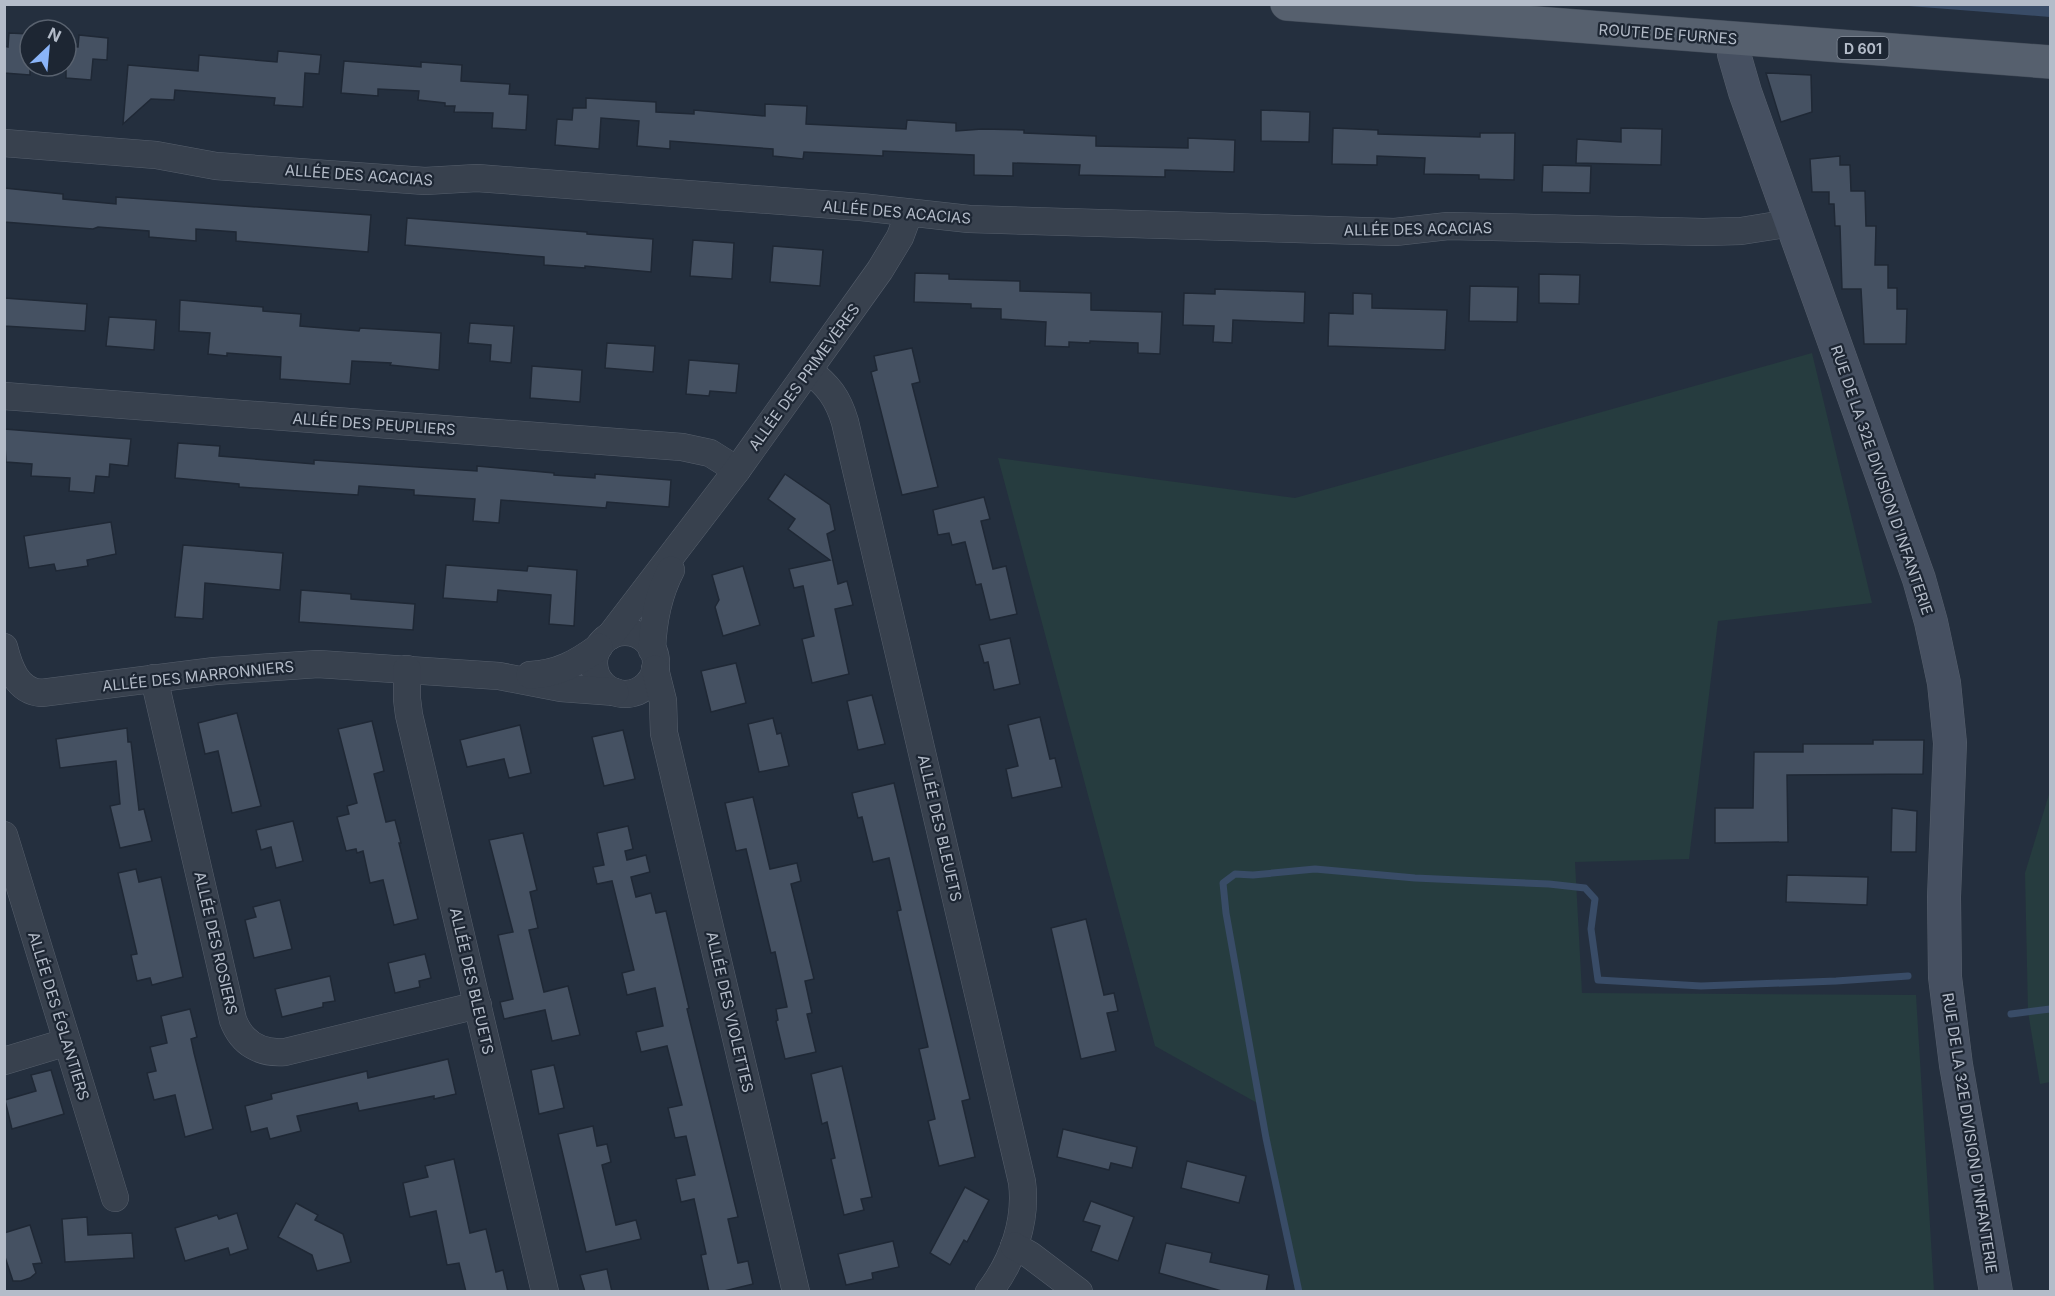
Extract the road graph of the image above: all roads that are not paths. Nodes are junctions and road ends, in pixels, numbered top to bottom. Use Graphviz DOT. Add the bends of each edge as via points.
graph roads {
  1 [pos="1287,4"];
  2 [pos="1733,39"];
  3 [pos="2050,62"];
  4 [pos="4,143"];
  5 [pos="909,213"];
  6 [pos="1791,223"];
  7 [pos="809,371"];
  8 [pos="4,396"];
  9 [pos="737,470"];
  10 [pos="689,534"];
  11 [pos="605,641"];
  12 [pos="4,646"];
  13 [pos="654,659"];
  14 [pos="407,669"];
  15 [pos="9,676"];
  16 [pos="498,676"];
  17 [pos="154,678"];
  18 [pos="621,693"];
  19 [pos="664,734"];
  20 [pos="4,835"];
  21 [pos="478,1005"];
  22 [pos="67,1042"];
  23 [pos="4,1061"];
  24 [pos="115,1198"];
  25 [pos="1014,1246"];
  26 [pos="545,1292"];
  27 [pos="796,1292"];
  28 [pos="989,1292"];
  29 [pos="1079,1292"];
  30 [pos="1996,1292"];
  1 -- 2 [label="main road, ROUTE DE FURNES / D 601"];
  2 -- 3 [label="main road, ROUTE DE FURNES / D 601"];
  2 -- 6 [label="main road, RUE DE LA 32E DIVISION D'INFANTERIE" via="1738,73"];
  4 -- 5 [label="street, ALLÉE DES ACACIAS" via="156,155 216,166 425,181 477,178"];
  5 -- 6 [label="street, ALLÉE DES ACACIAS" via="969,219 1395,232 1448,226 1711,232"];
  5 -- 7 [label="street, ALLÉE DES PRIMEVÈRES" via="889,257"];
  6 -- 30 [label="main road, RUE DE LA 32E DIVISION D'INFANTERIE" via="1911,557 1944,683 1950,753 1945,977 1956,1065"];
  7 -- 9 [label="street, ALLÉE DES PRIMEVÈRES"];
  7 -- 25 [label="street, ALLÉE DES BLEUETS" via="835,396 845,422 1024,1191"];
  8 -- 9 [label="street, ALLÉE DES PEUPLIERS" via="682,447 710,453"];
  9 -- 10 [label="street, ALLÉE DES PRIMEVÈRES"];
  10 -- 11 [label="street, ALLÉE DES PRIMEVÈRES"];
  10 -- 13 [label="street, ALLÉE DES PRIMEVÈRES" via="659,599 652,634"];
  11 -- 13 [label="street" via="622,633 634,634 645,640"];
  11 -- 16 [label="street, ALLÉE DES MARRONNIERS" via="558,671"];
  11 -- 18 [label="street" via="594,662 596,673 602,684"];
  12 -- 15 [label="street"];
  13 -- 18 [label="street" via="652,676 645,686"];
  13 -- 19 [label="street, ALLÉE DES VIOLETTES" via="663,701"];
  14 -- 16 [label="street, ALLÉE DES MARRONNIERS"];
  14 -- 17 [label="street, ALLÉE DES MARRONNIERS" via="303,664"];
  14 -- 21 [label="street, ALLÉE DES BLEUETS" via="409,715"];
  15 -- 17 [label="street, ALLÉE DES MARRONNIERS" via="27,690 41,693"];
  16 -- 18 [label="street, ALLÉE DES MARRONNIERS" via="561,688"];
  17 -- 21 [label="street, ALLÉE DES ROSIERS" via="233,1020 241,1036 261,1050 285,1052"];
  18 -- 19 [label="street, ALLÉE DES VIOLETTES" via="650,708"];
  19 -- 27 [label="street, ALLÉE DES VIOLETTES"];
  20 -- 22 [label="street, ALLÉE DES ÉGLANTIERS"];
  21 -- 26 [label="street, ALLÉE DES BLEUETS"];
  22 -- 23 [label="street"];
  22 -- 24 [label="street, ALLÉE DES ÉGLANTIERS"];
  25 -- 28 [label="street, ALLÉE DES BLEUETS"];
  25 -- 29 [label="street"];
}
